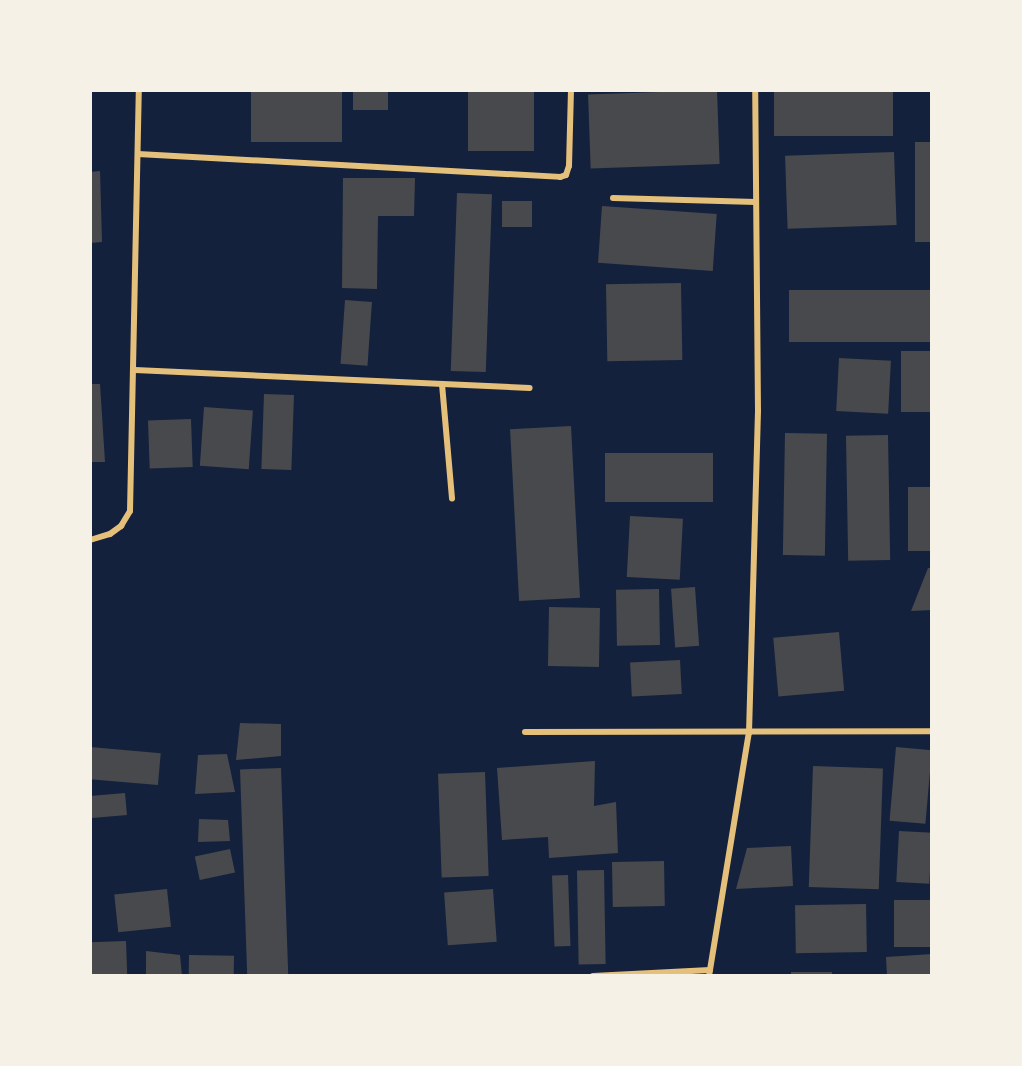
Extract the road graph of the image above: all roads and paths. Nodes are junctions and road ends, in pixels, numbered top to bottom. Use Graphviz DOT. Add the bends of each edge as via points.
graph roads {
  1 [pos="140,90"];
  2 [pos="571,90"];
  3 [pos="755,90"];
  4 [pos="138,154"];
  5 [pos="613,198"];
  6 [pos="756,202"];
  7 [pos="135,370"];
  8 [pos="442,384"];
  9 [pos="530,388"];
  10 [pos="452,499"];
  11 [pos="90,540"];
  12 [pos="932,731"];
  13 [pos="525,732"];
  14 [pos="749,733"];
  15 [pos="709,973"];
  16 [pos="593,976"];
  1 -- 4 [label="street"];
  2 -- 4 [label="street" via="569,166 566,175 560,177"];
  3 -- 6 [label="street"];
  4 -- 7 [label="street"];
  5 -- 6 [label="street"];
  6 -- 14 [label="street" via="758,411"];
  7 -- 8 [label="street"];
  7 -- 11 [label="street" via="130,511 121,526 110,534"];
  8 -- 9 [label="street"];
  8 -- 10 [label="street"];
  12 -- 14 [label="street"];
  13 -- 14 [label="street"];
  14 -- 15 [label="street"];
  15 -- 16 [label="street"];
}
